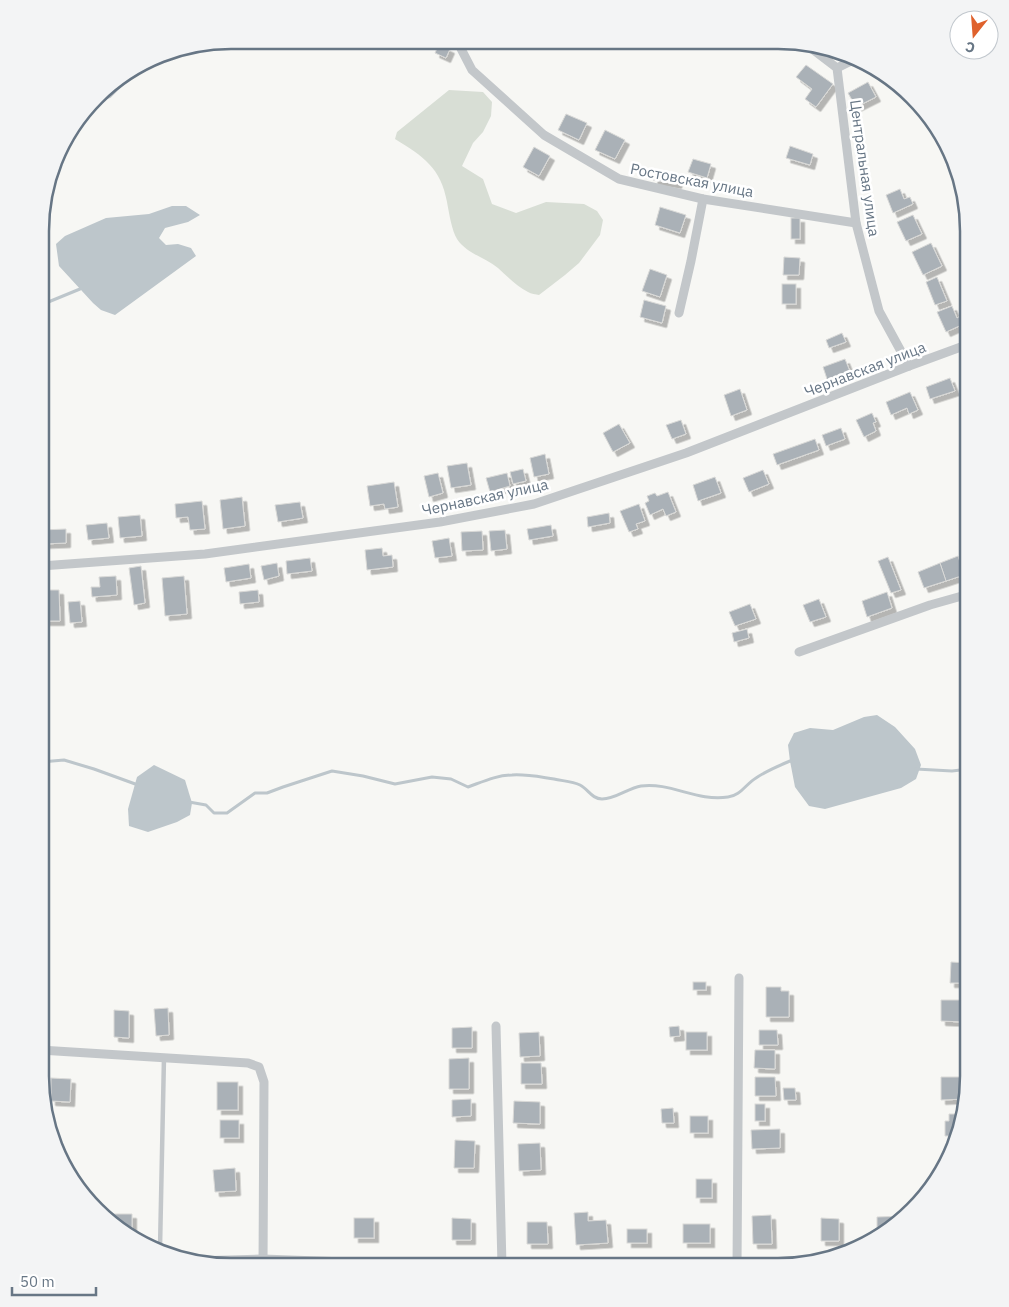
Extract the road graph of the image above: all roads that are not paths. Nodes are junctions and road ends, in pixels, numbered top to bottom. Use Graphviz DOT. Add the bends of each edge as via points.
graph roads {
  1 [pos="461,49"];
  2 [pos="817,53"];
  3 [pos="847,63"];
  4 [pos="837,68"];
  5 [pos="703,198"];
  6 [pos="856,223"];
  7 [pos="679,313"];
  8 [pos="960,347"];
  9 [pos="909,366"];
  10 [pos="49,565"];
  11 [pos="960,597"];
  12 [pos="799,652"];
  13 [pos="739,978"];
  14 [pos="496,1026"];
  15 [pos="49,1051"];
  16 [pos="164,1057"];
  17 [pos="160,1244"];
  18 [pos="263,1258"];
  19 [pos="502,1258"];
  20 [pos="737,1258"];
  1 -- 5 [label="street, Ростовская улица" via="472,70 544,135 619,179"];
  2 -- 4 [label="street"];
  3 -- 4 [label="street"];
  4 -- 6 [label="street, Центральная улица"];
  5 -- 6 [label="street, Ростовская улица"];
  5 -- 7 [label="street"];
  6 -- 9 [label="street, Центральная улица" via="878,311"];
  8 -- 9 [label="street, Чернавская улица"];
  9 -- 10 [label="street, Чернавская улица" via="686,454 534,504 440,522 205,554"];
  11 -- 12 [label="street"];
  13 -- 20 [label="street"];
  14 -- 19 [label="street"];
  15 -- 16 [label="street"];
  16 -- 17 [label="lane"];
  16 -- 18 [label="street" via="248,1062 259,1067 264,1082"];
}
